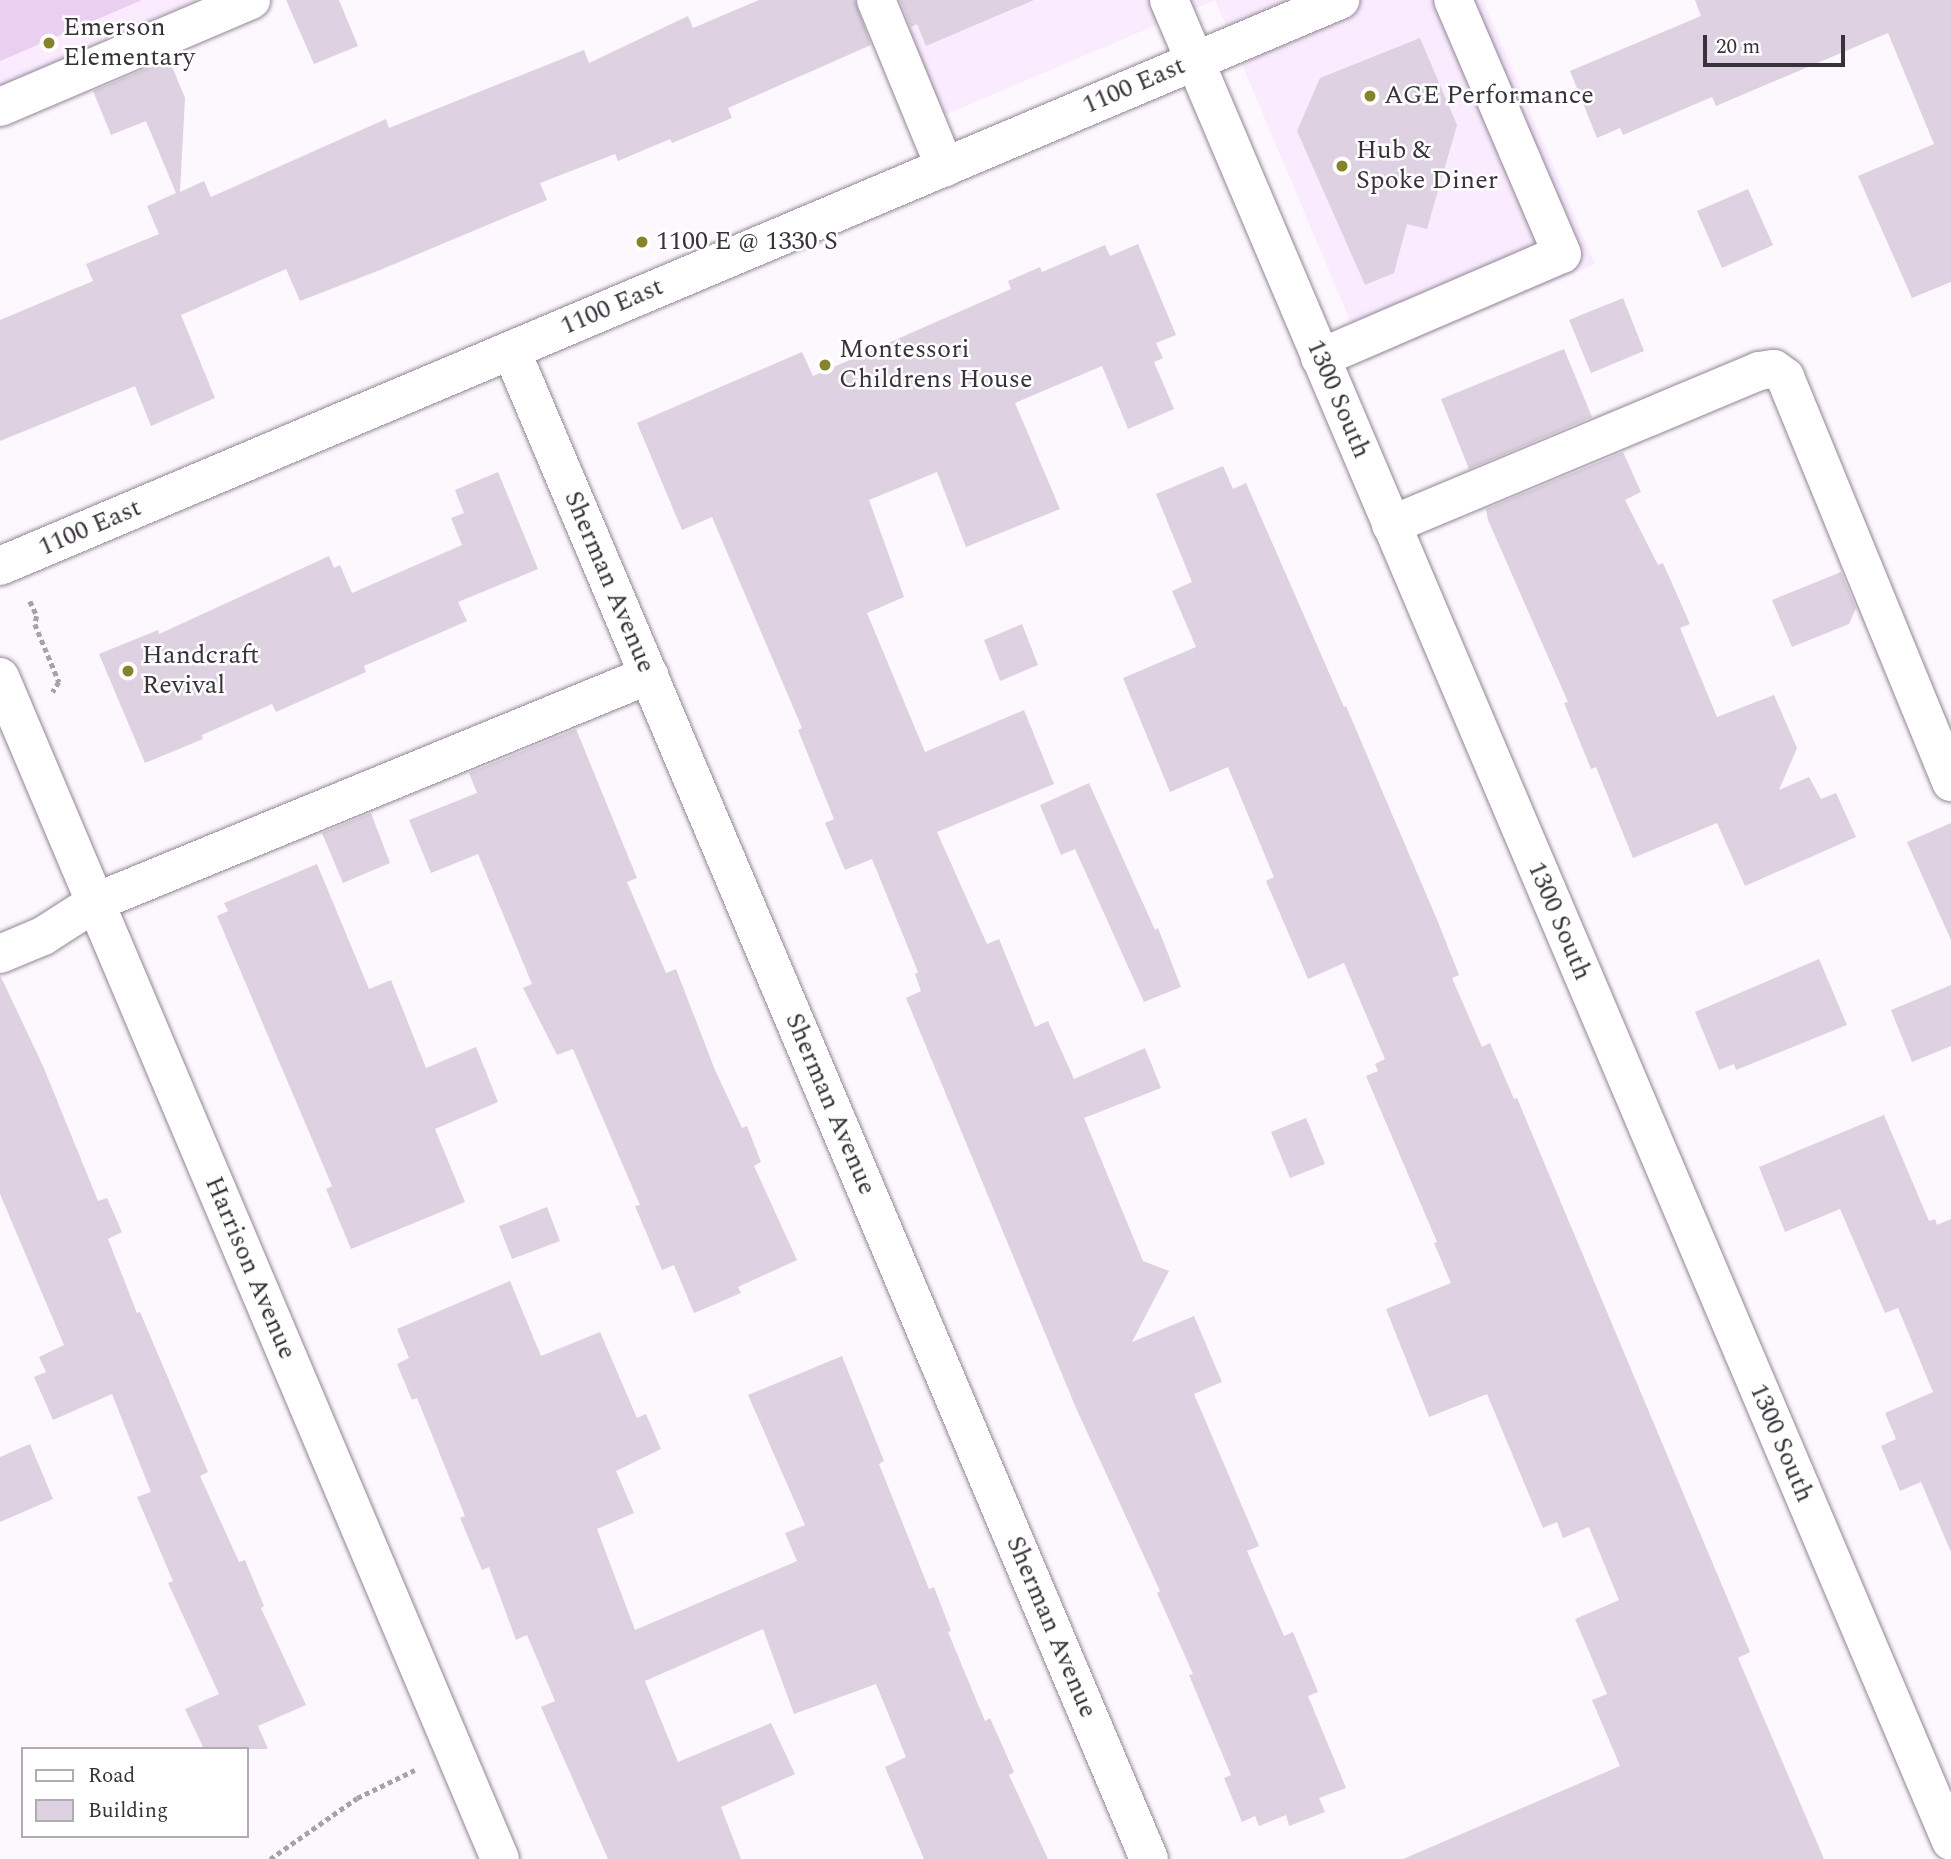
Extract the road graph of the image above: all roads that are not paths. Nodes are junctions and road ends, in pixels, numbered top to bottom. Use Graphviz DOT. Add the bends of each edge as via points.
graph roads {
  1 [pos="251,0"];
  2 [pos="876,0"];
  3 [pos="1169,0"];
  4 [pos="1340,0"];
  5 [pos="1453,0"];
  6 [pos="1194,61"];
  7 [pos="0,107"];
  8 [pos="945,167"];
  9 [pos="511,350"];
  10 [pos="1320,358"];
  11 [pos="1391,525"];
  12 [pos="0,566"];
  13 [pos="649,675"];
  14 [pos="0,677"];
  15 [pos="1951,782"];
  16 [pos="96,902"];
  17 [pos="0,954"];
  18 [pos="1951,1841"];
  19 [pos="500,1859"];
  20 [pos="1149,1859"];
  1 -- 7 [label="street"];
  2 -- 8 [label="street"];
  3 -- 6 [label="street, 1300 South"];
  4 -- 6 [label="street, 1100 East"];
  5 -- 10 [label="street" via="1562,254"];
  6 -- 8 [label="street, 1100 East"];
  6 -- 10 [label="street, 1300 South"];
  8 -- 9 [label="street, 1100 East"];
  9 -- 12 [label="street, 1100 East"];
  9 -- 13 [label="street, Sherman Avenue"];
  10 -- 11 [label="street, 1300 South"];
  11 -- 15 [label="street" via="1759,371 1774,369 1785,377"];
  11 -- 18 [label="street, 1300 South"];
  13 -- 16 [label="street"];
  13 -- 20 [label="street, Sherman Avenue"];
  14 -- 16 [label="street, Harrison Avenue"];
  16 -- 17 [label="street" via="43,936"];
  16 -- 19 [label="street, Harrison Avenue"];
}
